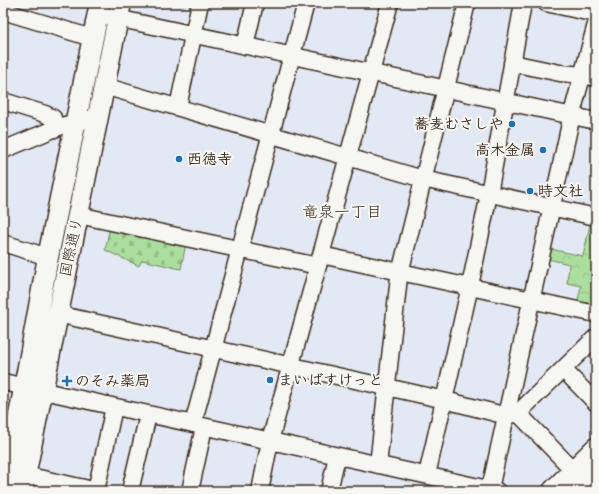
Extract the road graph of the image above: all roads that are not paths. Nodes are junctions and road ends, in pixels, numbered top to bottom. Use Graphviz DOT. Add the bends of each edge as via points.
graph roads {
  1 [pos="200,3"];
  2 [pos="255,3"];
  3 [pos="306,3"];
  4 [pos="390,3"];
  5 [pos="467,3"];
  6 [pos="523,3"];
  7 [pos="546,3"];
  8 [pos="99,9"];
  9 [pos="3,10"];
  10 [pos="119,11"];
  11 [pos="596,14"];
  12 [pos="596,24"];
  13 [pos="193,34"];
  14 [pos="92,38"];
  15 [pos="245,46"];
  16 [pos="292,56"];
  17 [pos="512,63"];
  18 [pos="370,72"];
  19 [pos="589,76"];
  20 [pos="104,86"];
  21 [pos="445,88"];
  22 [pos="3,101"];
  23 [pos="506,101"];
  24 [pos="178,107"];
  25 [pos="572,116"];
  26 [pos="98,117"];
  27 [pos="596,121"];
  28 [pos="75,123"];
  29 [pos="55,129"];
  30 [pos="271,134"];
  31 [pos="3,150"];
  32 [pos="347,158"];
  33 [pos="423,179"];
  34 [pos="489,194"];
  35 [pos="552,208"];
  36 [pos="78,215"];
  37 [pos="596,218"];
  38 [pos="3,243"];
  39 [pos="239,250"];
  40 [pos="48,257"];
  41 [pos="320,261"];
  42 [pos="400,271"];
  43 [pos="470,286"];
  44 [pos="532,300"];
  45 [pos="57,314"];
  46 [pos="596,314"];
  47 [pos="596,337"];
  48 [pos="212,349"];
  49 [pos="291,366"];
  50 [pos="563,369"];
  51 [pos="3,382"];
  52 [pos="387,388"];
  53 [pos="33,389"];
  54 [pos="445,400"];
  55 [pos="596,402"];
  56 [pos="114,406"];
  57 [pos="512,414"];
  58 [pos="148,415"];
  59 [pos="199,425"];
  60 [pos="270,441"];
  61 [pos="596,449"];
  62 [pos="337,456"];
  63 [pos="378,465"];
  64 [pos="574,471"];
  65 [pos="427,475"];
  66 [pos="596,478"];
  67 [pos="24,483"];
  68 [pos="3,490"];
  69 [pos="494,490"];
  70 [pos="97,491"];
  71 [pos="130,491"];
  72 [pos="190,491"];
  73 [pos="260,491"];
  74 [pos="329,491"];
  75 [pos="554,491"];
  76 [pos="583,491"];
  1 -- 13 [label="street"];
  2 -- 15 [label="street"];
  3 -- 16 [label="street"];
  4 -- 18 [label="street"];
  5 -- 21 [label="street"];
  6 -- 17 [label="street"];
  7 -- 11 [label="street"];
  8 -- 10 [label="street"];
  8 -- 14 [label="main road, 国際通り"];
  9 -- 14 [label="street"];
  10 -- 13 [label="street"];
  10 -- 20 [label="main road, 国際通り"];
  12 -- 19 [label="street"];
  13 -- 15 [label="street"];
  13 -- 24 [label="street"];
  14 -- 28 [label="main road, 国際通り"];
  15 -- 16 [label="street"];
  16 -- 18 [label="street"];
  16 -- 30 [label="street"];
  17 -- 19 [label="street" via="560,74"];
  17 -- 23 [label="street"];
  18 -- 21 [label="street"];
  18 -- 32 [label="street"];
  19 -- 25 [label="street"];
  20 -- 24 [label="street"];
  20 -- 26 [label="main road, 国際通り"];
  21 -- 23 [label="street"];
  21 -- 33 [label="street"];
  22 -- 29 [label="street" via="53,118"];
  23 -- 25 [label="street"];
  23 -- 34 [label="street"];
  24 -- 30 [label="street"];
  25 -- 27 [label="street"];
  25 -- 35 [label="street"];
  26 -- 28 [label="street"];
  26 -- 36 [label="main road, 国際通り"];
  28 -- 29 [label="street"];
  28 -- 40 [label="main road, 国際通り"];
  29 -- 31 [label="street"];
  30 -- 32 [label="street"];
  30 -- 39 [label="street"];
  32 -- 33 [label="street"];
  32 -- 41 [label="street"];
  33 -- 34 [label="street"];
  33 -- 42 [label="street"];
  34 -- 35 [label="street"];
  34 -- 43 [label="street"];
  35 -- 37 [label="street"];
  35 -- 44 [label="street"];
  36 -- 39 [label="street"];
  36 -- 45 [label="main road, 国際通り"];
  38 -- 40 [label="street"];
  39 -- 41 [label="street"];
  39 -- 48 [label="street"];
  40 -- 53 [label="main road, 国際通り"];
  41 -- 42 [label="street"];
  41 -- 49 [label="street"];
  42 -- 43 [label="street"];
  42 -- 52 [label="street"];
  43 -- 44 [label="street"];
  43 -- 54 [label="street"];
  44 -- 46 [label="street"];
  44 -- 57 [label="street"];
  45 -- 48 [label="street"];
  45 -- 53 [label="main road, 国際通り"];
  47 -- 50 [label="street"];
  48 -- 49 [label="street"];
  48 -- 59 [label="street"];
  49 -- 52 [label="street"];
  49 -- 60 [label="street"];
  50 -- 55 [label="street"];
  50 -- 57 [label="street"];
  51 -- 53 [label="street"];
  52 -- 54 [label="street"];
  52 -- 63 [label="street"];
  53 -- 56 [label="street"];
  53 -- 67 [label="main road, 国際通り"];
  53 -- 68 [label="main road, 国際通り"];
  54 -- 57 [label="street"];
  54 -- 65 [label="street"];
  56 -- 58 [label="street"];
  56 -- 70 [label="street"];
  57 -- 64 [label="street"];
  57 -- 69 [label="street"];
  58 -- 59 [label="street"];
  58 -- 71 [label="street"];
  59 -- 60 [label="street"];
  59 -- 72 [label="street"];
  60 -- 62 [label="street"];
  60 -- 73 [label="street"];
  61 -- 64 [label="highway"];
  62 -- 63 [label="street"];
  62 -- 74 [label="street"];
  63 -- 65 [label="street"];
  64 -- 75 [label="highway"];
  65 -- 69 [label="street"];
  66 -- 76 [label="highway"];
  67 -- 70 [label="street"];
}
